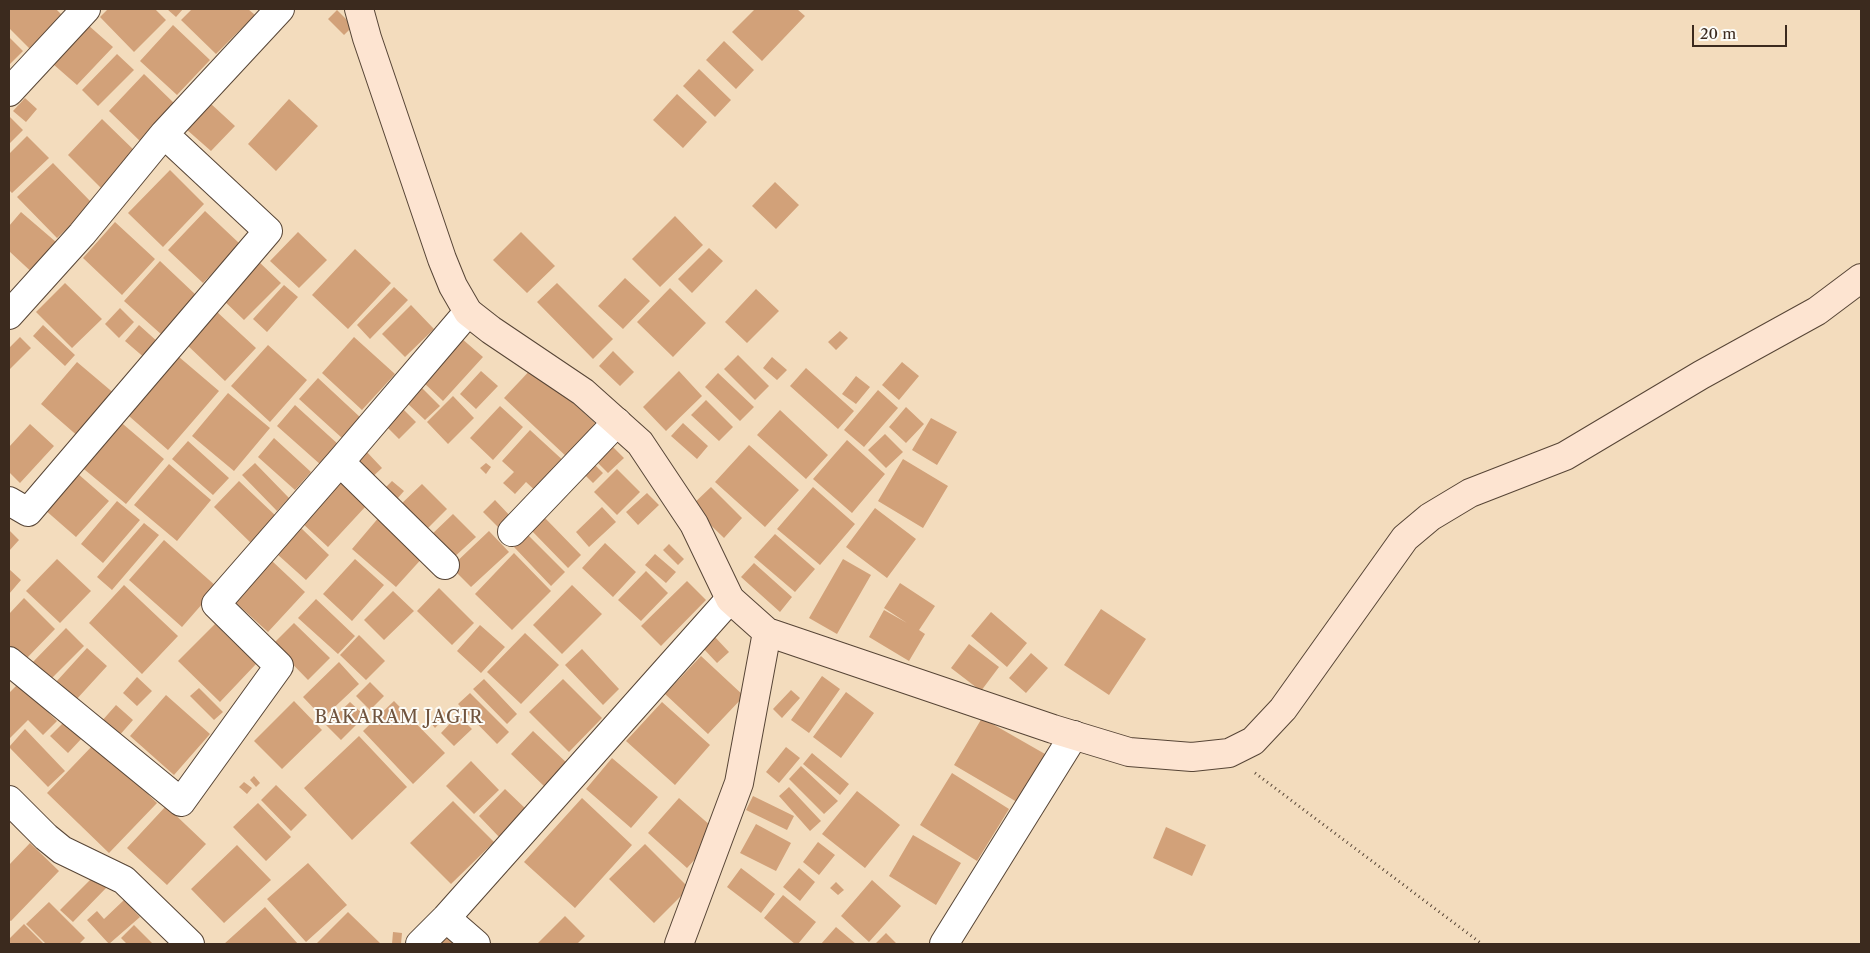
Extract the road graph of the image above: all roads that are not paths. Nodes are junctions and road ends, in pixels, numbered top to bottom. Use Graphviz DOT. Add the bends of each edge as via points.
graph roads {
  1 [pos="280,9"];
  2 [pos="359,9"];
  3 [pos="79,11"];
  4 [pos="9,92"];
  5 [pos="164,134"];
  6 [pos="1861,278"];
  7 [pos="468,312"];
  8 [pos="9,315"];
  9 [pos="617,422"];
  10 [pos="340,462"];
  11 [pos="9,502"];
  12 [pos="512,532"];
  13 [pos="445,565"];
  14 [pos="730,600"];
  15 [pos="767,632"];
  16 [pos="9,661"];
  17 [pos="1074,735"];
  18 [pos="9,800"];
  19 [pos="446,918"];
  20 [pos="190,944"];
  21 [pos="420,944"];
  22 [pos="476,944"];
  23 [pos="679,944"];
  24 [pos="944,944"];
  1 -- 5 [label="street"];
  2 -- 7 [label="street" via="442,259"];
  3 -- 4 [label="street"];
  5 -- 8 [label="street" via="82,234"];
  5 -- 11 [label="street" via="268,231 28,512"];
  6 -- 17 [label="street" via="1816,311 1565,456 1470,493 1430,518 1405,538 1282,709 1253,741 1229,753 1192,757 1129,752"];
  7 -- 9 [label="street" via="583,392"];
  7 -- 10 [label="street"];
  9 -- 12 [label="street"];
  9 -- 14 [label="street" via="640,443 694,524"];
  10 -- 13 [label="street"];
  10 -- 16 [label="street" via="216,604 279,666 181,802"];
  14 -- 15 [label="street"];
  14 -- 19 [label="street"];
  15 -- 17 [label="street"];
  15 -- 23 [label="street" via="738,783"];
  17 -- 24 [label="street"];
  18 -- 20 [label="street" via="62,850 124,880"];
  19 -- 21 [label="street"];
  19 -- 22 [label="street"];
}
